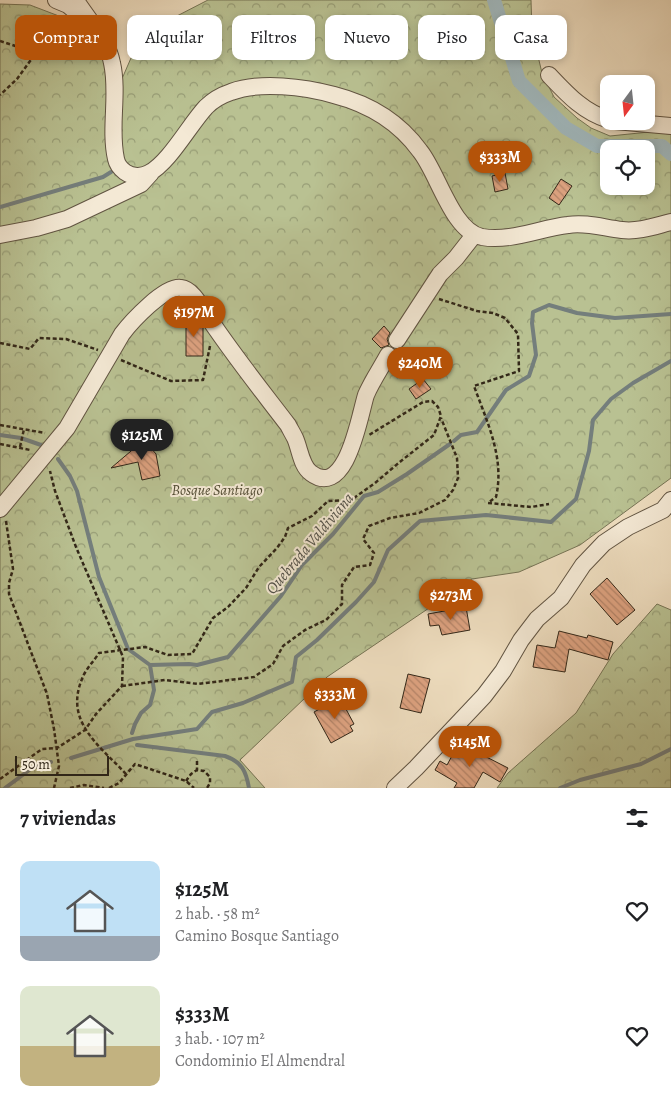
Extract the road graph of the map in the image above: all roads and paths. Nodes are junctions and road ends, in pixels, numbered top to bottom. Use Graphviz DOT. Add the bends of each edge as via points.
graph roads {
  1 [pos="56,0"];
  2 [pos="74,0"];
  3 [pos="80,15"];
  4 [pos="85,15"];
  5 [pos="0,42"];
  6 [pos="111,60"];
  7 [pos="550,74"];
  8 [pos="0,96"];
  9 [pos="600,117"];
  10 [pos="655,125"];
  11 [pos="671,126"];
  12 [pos="154,170"];
  13 [pos="671,222"];
  14 [pos="0,235"];
  15 [pos="474,235"];
  16 [pos="426,295"];
  17 [pos="397,340"];
  18 [pos="388,354"];
  19 [pos="440,416"];
  20 [pos="0,425"];
  21 [pos="24,429"];
  22 [pos="61,435"];
  23 [pos="0,444"];
  24 [pos="353,445"];
  25 [pos="20,448"];
  26 [pos="46,454"];
  27 [pos="671,500"];
  28 [pos="549,504"];
  29 [pos="2,506"];
  30 [pos="121,649"];
  31 [pos="122,686"];
  32 [pos="85,730"];
  33 [pos="57,748"];
  34 [pos="197,761"];
  35 [pos="197,770"];
  36 [pos="126,774"];
  37 [pos="0,779"];
  38 [pos="186,781"];
  39 [pos="54,788"];
  40 [pos="70,788"];
  41 [pos="104,788"];
  42 [pos="109,788"];
  43 [pos="194,788"];
  44 [pos="207,788"];
  45 [pos="395,788"];
  1 -- 3 [label="street"];
  2 -- 4 [label="street"];
  5 -- 8 [label="path" via="38,50"];
  6 -- 12 [label="street" via="115,82 116,159 131,175 143,176"];
  7 -- 9 [label="street" via="575,102"];
  10 -- 11 [label="street"];
  12 -- 14 [label="street" via="141,184 74,216"];
  12 -- 15 [label="street" via="207,106 233,91 288,87 331,94 363,104 402,131 428,162 462,225"];
  13 -- 15 [label="street" via="639,230 579,224 509,238"];
  15 -- 16 [label="street"];
  16 -- 17 [label="street"];
  16 -- 28 [label="path" via="505,318 518,334 519,371 474,386 497,453 498,486 496,497 488,503 531,507"];
  18 -- 24 [label="street" via="367,394"];
  19 -- 24 [label="path" via="432,401 423,402"];
  19 -- 30 [label="path" via="434,435 375,483 351,500 328,501 312,516 288,528 278,548 259,567 246,588 213,618 192,654 168,655 145,647"];
  19 -- 31 [label="path" via="458,458 458,478 453,490 445,500 419,514 390,518 369,526 363,539 374,553 370,565 354,567 342,585 342,604 326,620 283,646 273,664 254,677 198,684 165,680"];
  20 -- 21 [label="path"];
  21 -- 22 [label="path"];
  21 -- 25 [label="path"];
  22 -- 24 [label="street" via="129,324 173,288 181,288 189,291 231,353 288,425 311,474 330,476 347,458"];
  22 -- 26 [label="street"];
  23 -- 25 [label="path"];
  25 -- 26 [label="path"];
  26 -- 29 [label="street"];
  26 -- 30 [label="path" via="58,501"];
  27 -- 45 [label="street" via="663,510 604,543 583,565 561,598 537,618 484,696"];
  29 -- 33 [label="path" via="13,569 9,594 47,694"];
  30 -- 31 [label="path"];
  30 -- 32 [label="path" via="99,653 82,678 77,696"];
  31 -- 32 [label="path"];
  32 -- 33 [label="path"];
  32 -- 36 [label="path"];
  33 -- 37 [label="path" via="42,749"];
  33 -- 39 [label="path" via="59,766"];
  34 -- 35 [label="path"];
  35 -- 38 [label="path"];
  35 -- 44 [label="path" via="210,777"];
  36 -- 38 [label="path" via="135,764"];
  36 -- 42 [label="path"];
  38 -- 43 [label="path"];
  40 -- 41 [label="path" via="84,785"];
}
